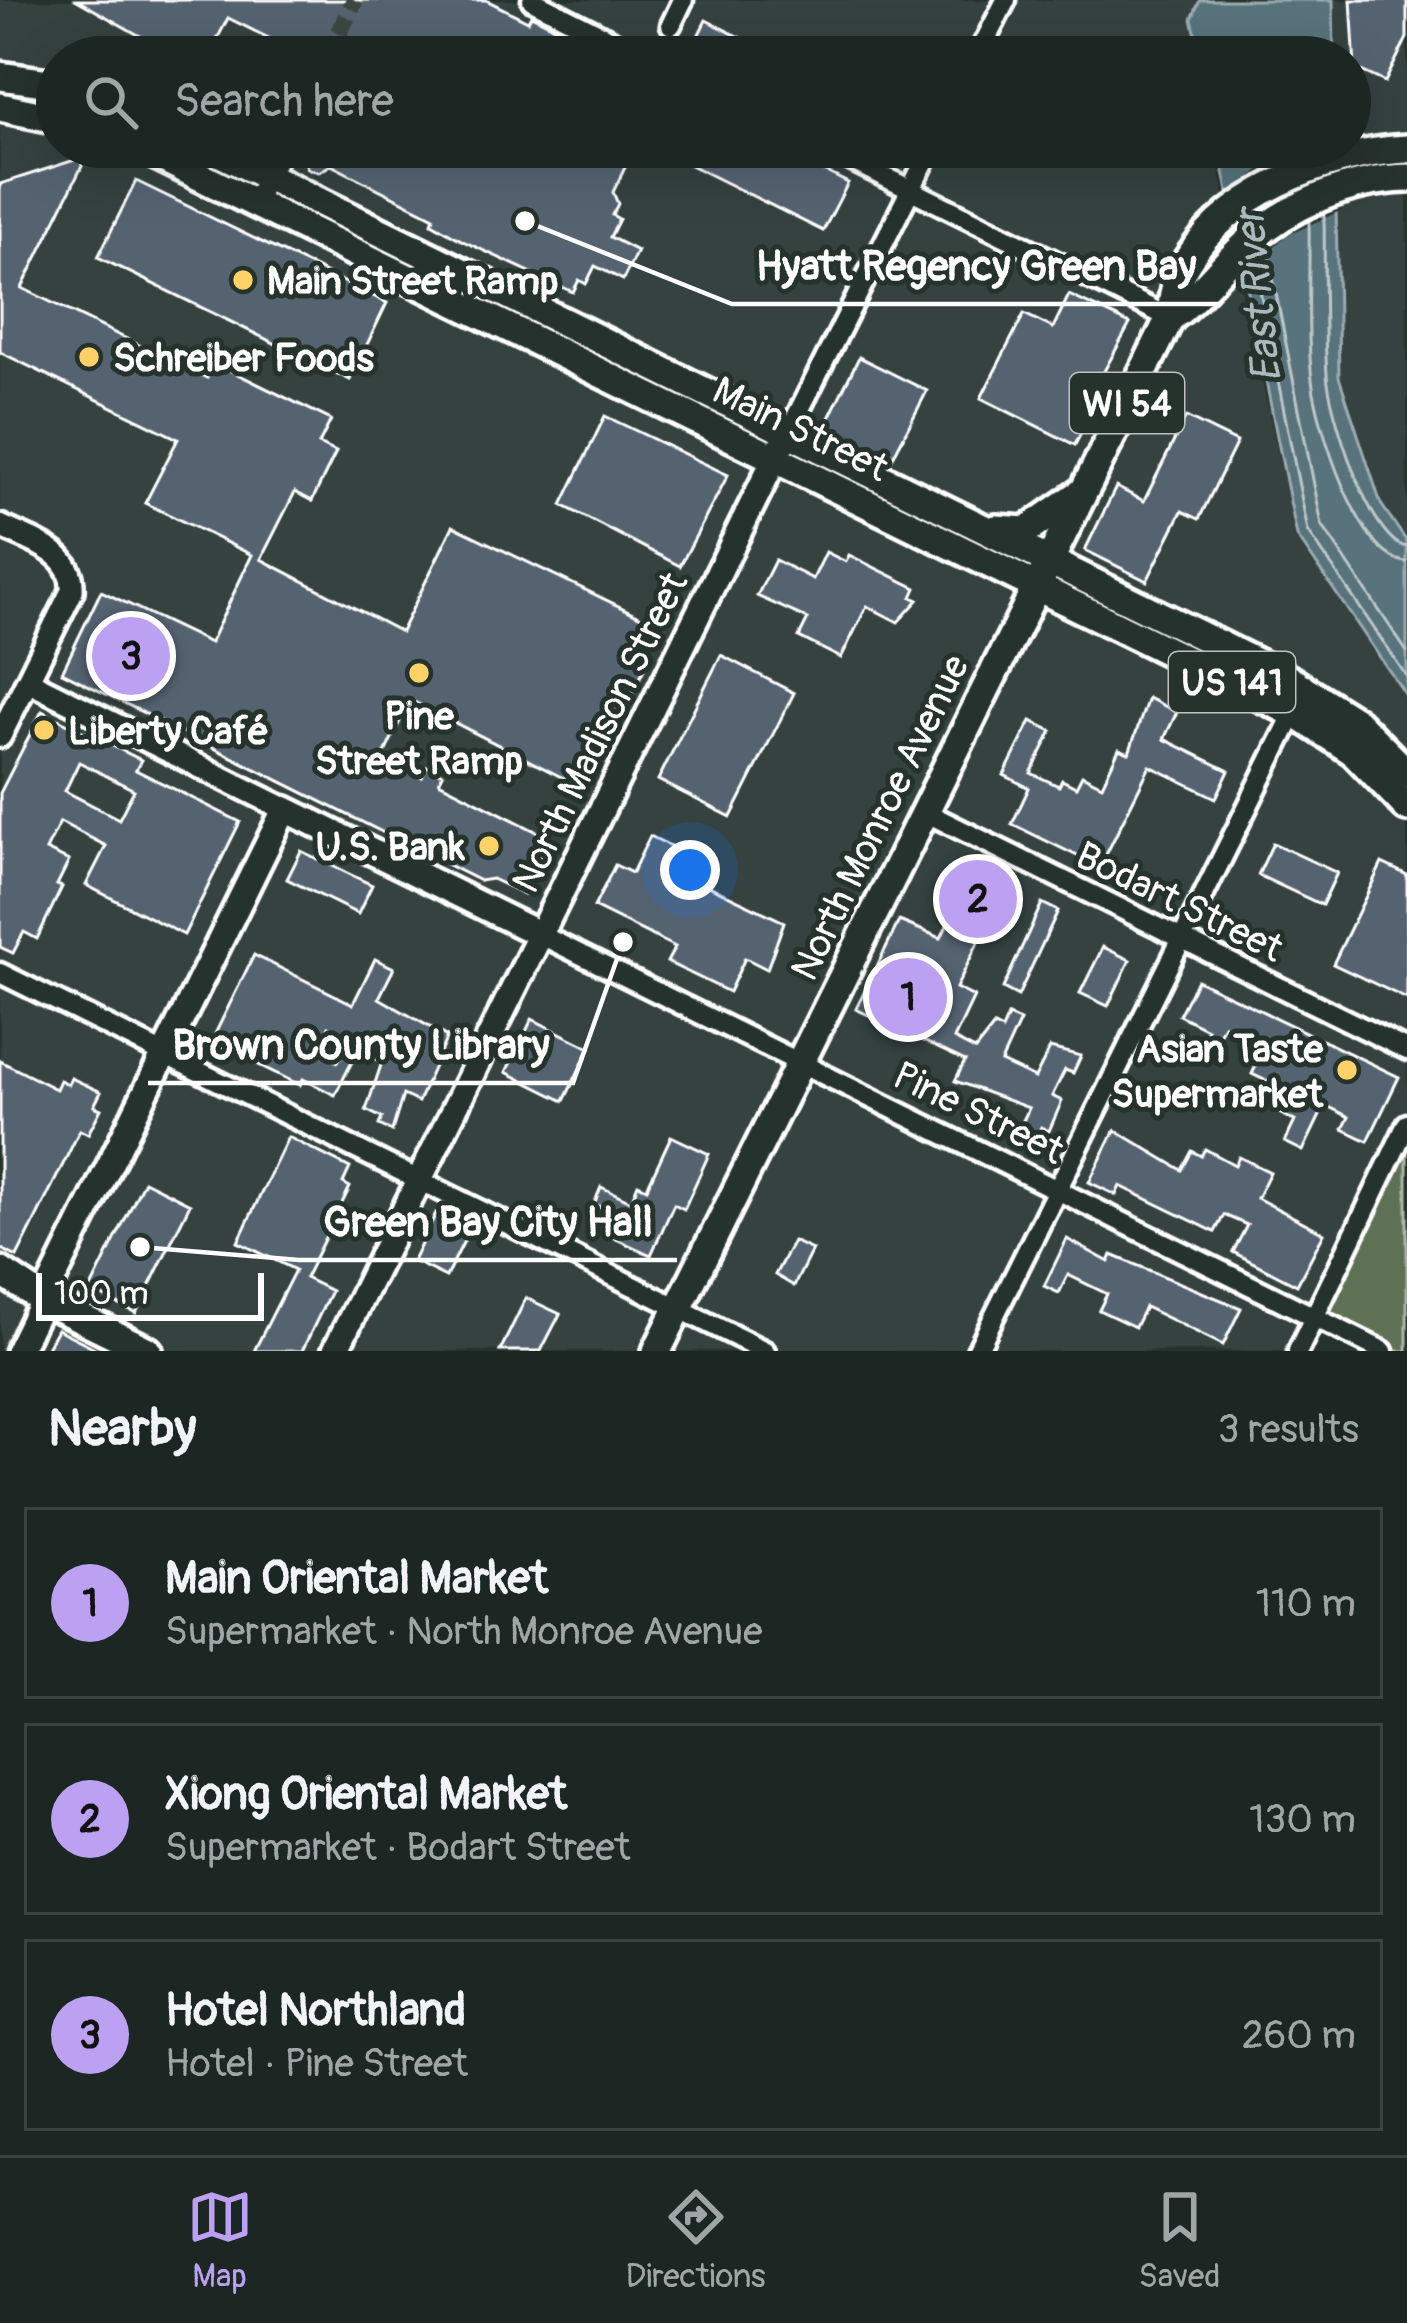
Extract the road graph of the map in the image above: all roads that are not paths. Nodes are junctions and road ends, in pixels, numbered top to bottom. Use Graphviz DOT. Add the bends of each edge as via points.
graph roads {
  1 [pos="532,0"];
  2 [pos="683,0"];
  3 [pos="1006,0"];
  4 [pos="670,25"];
  5 [pos="603,36"];
  6 [pos="988,36"];
  7 [pos="0,76"];
  8 [pos="36,81"];
  9 [pos="0,107"];
  10 [pos="36,115"];
  11 [pos="1407,149"];
  12 [pos="1371,165"];
  13 [pos="200,168"];
  14 [pos="234,168"];
  15 [pos="272,168"];
  16 [pos="866,168"];
  17 [pos="921,168"];
  18 [pos="1363,168"];
  19 [pos="1354,172"];
  20 [pos="1407,178"];
  21 [pos="261,189"];
  22 [pos="910,190"];
  23 [pos="1170,318"];
  24 [pos="781,446"];
  25 [pos="1085,488"];
  26 [pos="971,522"];
  27 [pos="0,526"];
  28 [pos="1043,574"];
  29 [pos="28,681"];
  30 [pos="1300,701"];
  31 [pos="0,736"];
  32 [pos="1407,773"];
  33 [pos="1407,807"];
  34 [pos="285,809"];
  35 [pos="925,812"];
  36 [pos="539,934"];
  37 [pos="1182,939"];
  38 [pos="0,973"];
  39 [pos="1407,1050"];
  40 [pos="164,1054"];
  41 [pos="800,1063"];
  42 [pos="1407,1124"];
  43 [pos="418,1178"];
  44 [pos="1057,1190"];
  45 [pos="0,1271"];
  46 [pos="0,1286"];
  47 [pos="42,1299"];
  48 [pos="679,1308"];
  49 [pos="1315,1317"];
  50 [pos="18,1351"];
  51 [pos="148,1351"];
  52 [pos="335,1351"];
  53 [pos="657,1351"];
  54 [pos="765,1351"];
  55 [pos="977,1351"];
  56 [pos="1298,1351"];
  57 [pos="1383,1351"];
  1 -- 5 [label="street"];
  2 -- 4 [label="street"];
  3 -- 6 [label="street"];
  7 -- 8 [label="main road"];
  9 -- 10 [label="main road"];
  11 -- 12 [label="main road, WI 54"];
  13 -- 21 [label="main road, Main Street / US 141"];
  14 -- 21 [label="main road, Main Street / US 141"];
  15 -- 21 [label="street"];
  16 -- 22 [label="street"];
  17 -- 22 [label="street, North Madison Street"];
  18 -- 19 [label="main road, WI 54"];
  19 -- 20 [label="main road, WI 54"];
  19 -- 23 [label="main road, WI 54" via="1234,255 1203,294"];
  19 -- 23 [label="main road, WI 54" via="1295,175 1228,218 1179,276"];
  21 -- 24 [label="main road, Main Street / US 141"];
  22 -- 23 [label="street"];
  22 -- 24 [label="street, North Madison Street"];
  23 -- 25 [label="main road, North Monroe Avenue / WI 54"];
  24 -- 26 [label="main road, Main Street / US 141"];
  24 -- 28 [label="main road, Main Street / US 141"];
  24 -- 36 [label="main road, North Madison Street"];
  25 -- 26 [label="main road" via="1026,531"];
  25 -- 28 [label="main road, North Monroe Avenue / WI 54"];
  26 -- 28 [label="main road, Main Street / US 141"];
  27 -- 29 [label="street" via="61,556 73,578"];
  28 -- 30 [label="main road, Main Street / US 141"];
  28 -- 35 [label="main road, North Monroe Avenue"];
  29 -- 31 [label="street"];
  29 -- 34 [label="street, Pine Street"];
  30 -- 32 [label="main road, Main Street / US 141" via="1356,722"];
  30 -- 33 [label="main road, Main Street / US 141"];
  30 -- 37 [label="street"];
  34 -- 36 [label="main road, Pine Street"];
  34 -- 40 [label="main road"];
  35 -- 37 [label="street, Bodart Street"];
  35 -- 41 [label="main road, North Monroe Avenue"];
  36 -- 41 [label="street, Pine Street"];
  36 -- 43 [label="main road, North Madison Street"];
  37 -- 39 [label="street, Bodart Street"];
  37 -- 44 [label="street"];
  38 -- 40 [label="street"];
  40 -- 43 [label="street"];
  40 -- 47 [label="main road"];
  41 -- 44 [label="street, Pine Street"];
  41 -- 48 [label="main road, North Monroe Avenue"];
  42 -- 49 [label="street"];
  43 -- 48 [label="street"];
  43 -- 52 [label="main road, North Madison Street"];
  44 -- 49 [label="street, Pine Street"];
  44 -- 55 [label="street"];
  45 -- 47 [label="main road"];
  46 -- 47 [label="main road"];
  47 -- 50 [label="main road"];
  47 -- 51 [label="main road"];
  48 -- 53 [label="main road, North Monroe Avenue"];
  48 -- 54 [label="street"];
  49 -- 56 [label="street"];
  49 -- 57 [label="street, Pine Street"];
}
